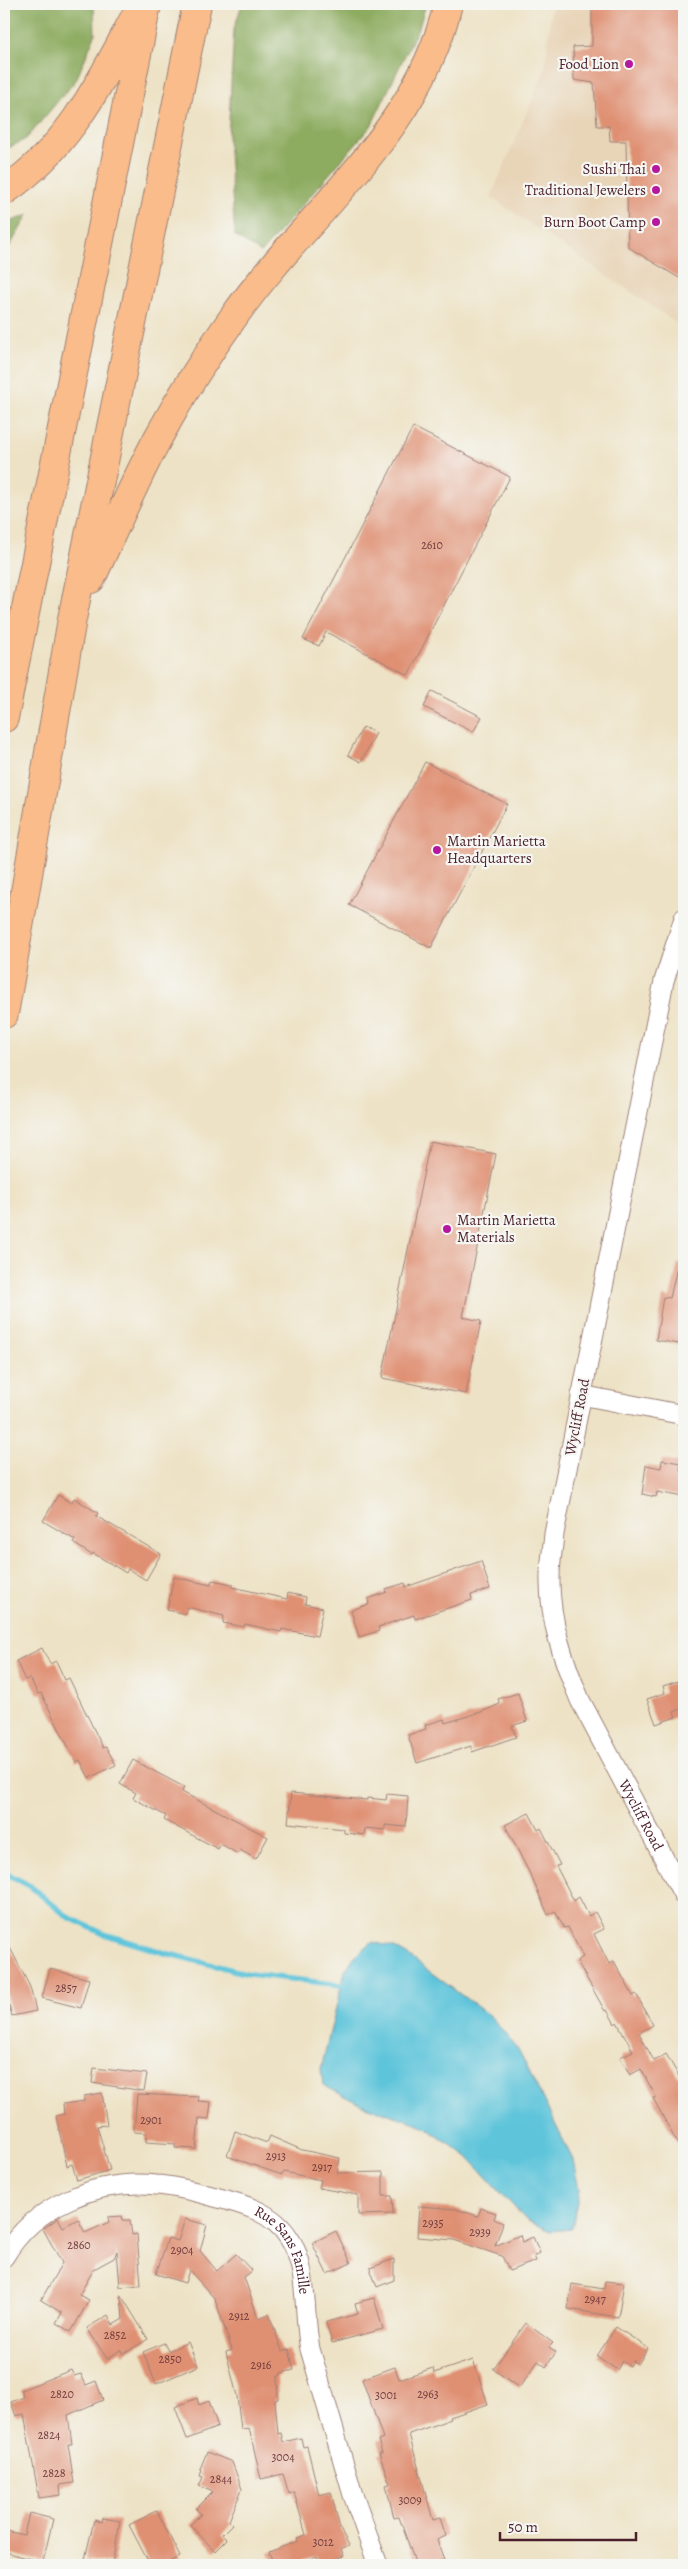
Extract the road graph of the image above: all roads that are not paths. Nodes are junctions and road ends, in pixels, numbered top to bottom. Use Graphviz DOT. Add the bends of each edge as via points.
graph roads {
  1 [pos="146,4"];
  2 [pos="197,4"];
  3 [pos="448,4"];
  4 [pos="4,191"];
  5 [pos="72,619"];
  6 [pos="4,718"];
  7 [pos="684,918"];
  8 [pos="4,1014"];
  9 [pos="581,1394"];
  10 [pos="684,1415"];
  11 [pos="684,1896"];
  12 [pos="4,2257"];
  13 [pos="378,2565"];
  1 -- 4 [label="highway" via="137,14 78,120 42,160"];
  1 -- 6 [label="highway"];
  2 -- 5 [label="highway"];
  3 -- 5 [label="highway" via="435,48 394,124 237,313 183,393 158,438"];
  5 -- 8 [label="highway"];
  7 -- 9 [label="street, Wycliff Road" via="664,981"];
  9 -- 10 [label="street"];
  9 -- 11 [label="street, Wycliff Road" via="554,1534 550,1577 556,1633 566,1667 584,1708"];
  12 -- 13 [label="street, Rue Sans Famille" via="25,2229 54,2206 98,2189 123,2185 155,2184 185,2188 239,2203 263,2213 281,2227 296,2249 302,2270 310,2349"];
}
